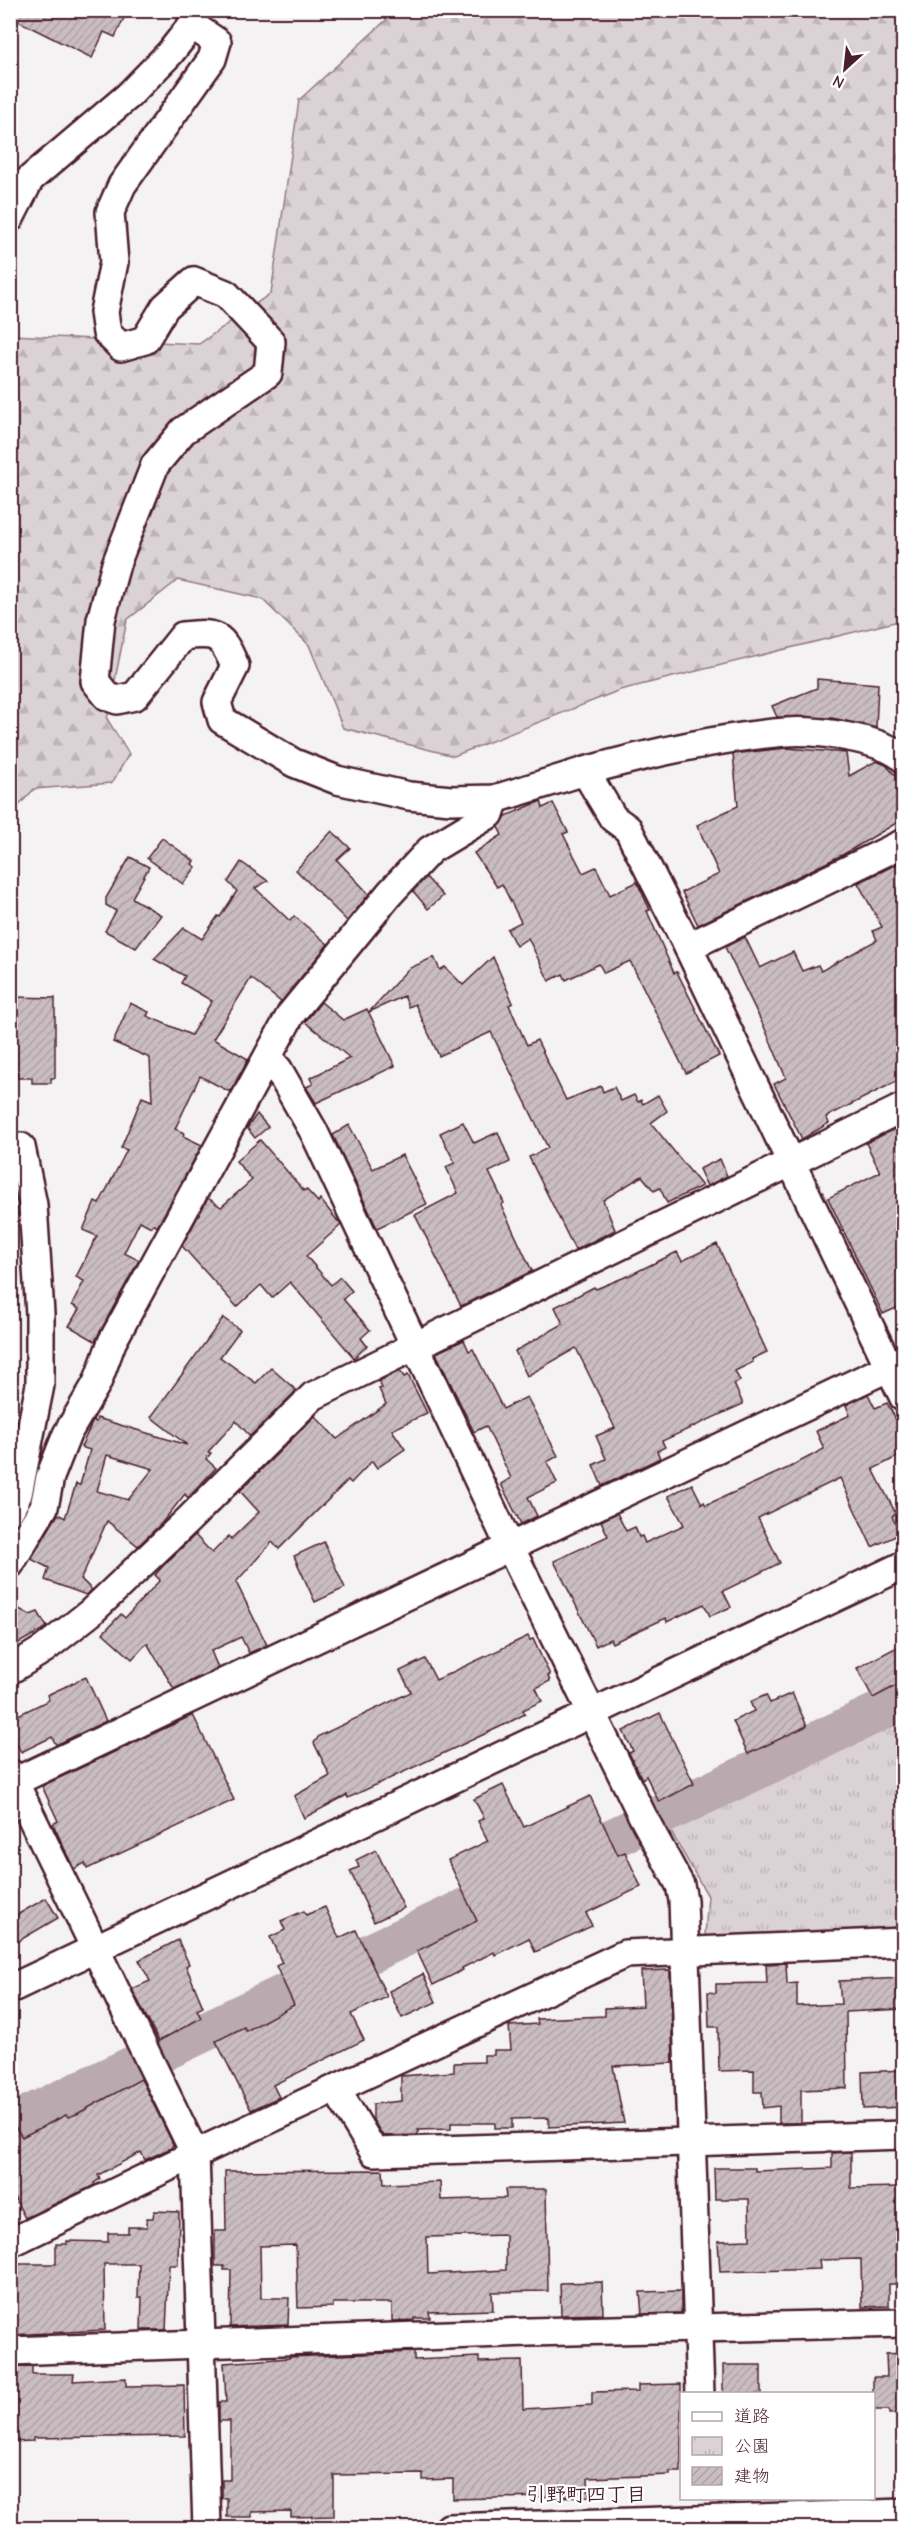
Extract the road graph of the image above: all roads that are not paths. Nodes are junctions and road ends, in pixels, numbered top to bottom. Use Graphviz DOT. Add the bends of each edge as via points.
graph roads {
  1 [pos="10,218"];
  2 [pos="903,759"];
  3 [pos="585,771"];
  4 [pos="495,799"];
  5 [pos="903,843"];
  6 [pos="688,947"];
  7 [pos="268,1058"];
  8 [pos="903,1107"];
  9 [pos="21,1147"];
  10 [pos="791,1163"];
  11 [pos="416,1344"];
  12 [pos="896,1364"];
  13 [pos="903,1398"];
  14 [pos="10,1510"];
  15 [pos="510,1547"];
  16 [pos="10,1564"];
  17 [pos="903,1565"];
  18 [pos="10,1670"];
  19 [pos="592,1714"];
  20 [pos="12,1780"];
  21 [pos="903,1942"];
  22 [pos="95,1948"];
  23 [pos="685,1951"];
  24 [pos="10,1989"];
  25 [pos="336,2089"];
  26 [pos="903,2135"];
  27 [pos="690,2142"];
  28 [pos="195,2154"];
  29 [pos="10,2243"];
  30 [pos="903,2322"];
  31 [pos="697,2329"];
  32 [pos="201,2344"];
  33 [pos="10,2351"];
  34 [pos="700,2392"];
  35 [pos="903,2512"];
  36 [pos="705,2515"];
  37 [pos="207,2529"];
  38 [pos="449,2529"];
  1 -- 4 [label="street" via="30,179 128,96 192,25 217,42 212,59 122,184 110,212 114,262 104,312 107,333 121,347 145,340 165,307 194,281 226,294 271,342 268,374 183,431 155,465 113,575 101,620 95,681 107,696 117,700 135,696 183,636 207,633 225,643 235,666 217,702 222,720 294,763 337,780 409,796"];
  2 -- 3 [label="street" via="874,743 816,732 787,732 703,745"];
  3 -- 4 [label="street"];
  3 -- 6 [label="street" via="613,819 628,829"];
  4 -- 7 [label="street" via="490,814 430,850 390,893 291,1014"];
  5 -- 6 [label="street"];
  6 -- 10 [label="street"];
  7 -- 11 [label="street" via="314,1132"];
  7 -- 16 [label="street" via="112,1342 97,1383 67,1434 50,1477 44,1507"];
  8 -- 10 [label="street"];
  9 -- 14 [label="street" via="33,1205 40,1386 18,1494"];
  10 -- 11 [label="street"];
  10 -- 12 [label="street"];
  11 -- 15 [label="street"];
  11 -- 18 [label="street" via="314,1396 90,1612"];
  12 -- 13 [label="street"];
  12 -- 15 [label="street"];
  15 -- 19 [label="street"];
  15 -- 20 [label="street"];
  17 -- 19 [label="street"];
  19 -- 22 [label="street"];
  19 -- 23 [label="street" via="680,1885"];
  20 -- 22 [label="street"];
  21 -- 23 [label="street"];
  22 -- 24 [label="street"];
  22 -- 28 [label="street"];
  23 -- 25 [label="street" via="626,1954"];
  23 -- 27 [label="street"];
  25 -- 27 [label="street" via="374,2152"];
  25 -- 28 [label="street"];
  26 -- 27 [label="street"];
  27 -- 31 [label="street"];
  28 -- 29 [label="street"];
  28 -- 32 [label="street"];
  30 -- 31 [label="street"];
  31 -- 32 [label="street"];
  31 -- 34 [label="street"];
  32 -- 33 [label="street"];
  32 -- 37 [label="street"];
  35 -- 36 [label="street"];
  36 -- 38 [label="street"];
}
